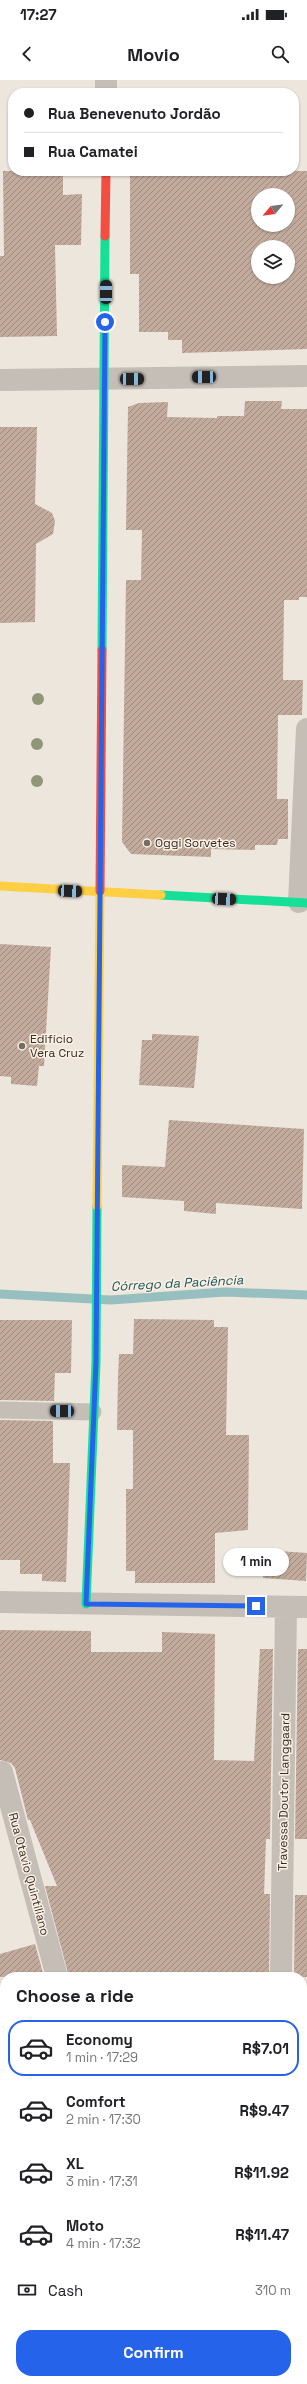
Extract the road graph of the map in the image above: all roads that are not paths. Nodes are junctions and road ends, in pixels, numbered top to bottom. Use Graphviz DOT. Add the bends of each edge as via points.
graph roads {
  1 [pos="106,176"];
  2 [pos="307,376"];
  3 [pos="105,379"];
  4 [pos="0,380"];
  5 [pos="307,728"];
  6 [pos="0,886"];
  7 [pos="99,892"];
  8 [pos="303,902"];
  9 [pos="0,1410"];
  10 [pos="93,1412"];
  11 [pos="0,1602"];
  12 [pos="86,1604"];
  13 [pos="297,1607"];
  14 [pos="2,1772"];
  15 [pos="56,1972"];
  16 [pos="281,1972"];
  1 -- 3 [label="street"];
  2 -- 3 [label="street"];
  3 -- 4 [label="street"];
  3 -- 7 [label="street"];
  5 -- 8 [label="street"];
  6 -- 7 [label="street"];
  7 -- 8 [label="street"];
  7 -- 10 [label="street"];
  9 -- 10 [label="lane"];
  10 -- 12 [label="street"];
  11 -- 12 [label="street"];
  12 -- 13 [label="street"];
  13 -- 16 [label="street, Travessa Doutor Langgaard"];
  14 -- 15 [label="street, Rua Otavio Quintiliano"];
}
